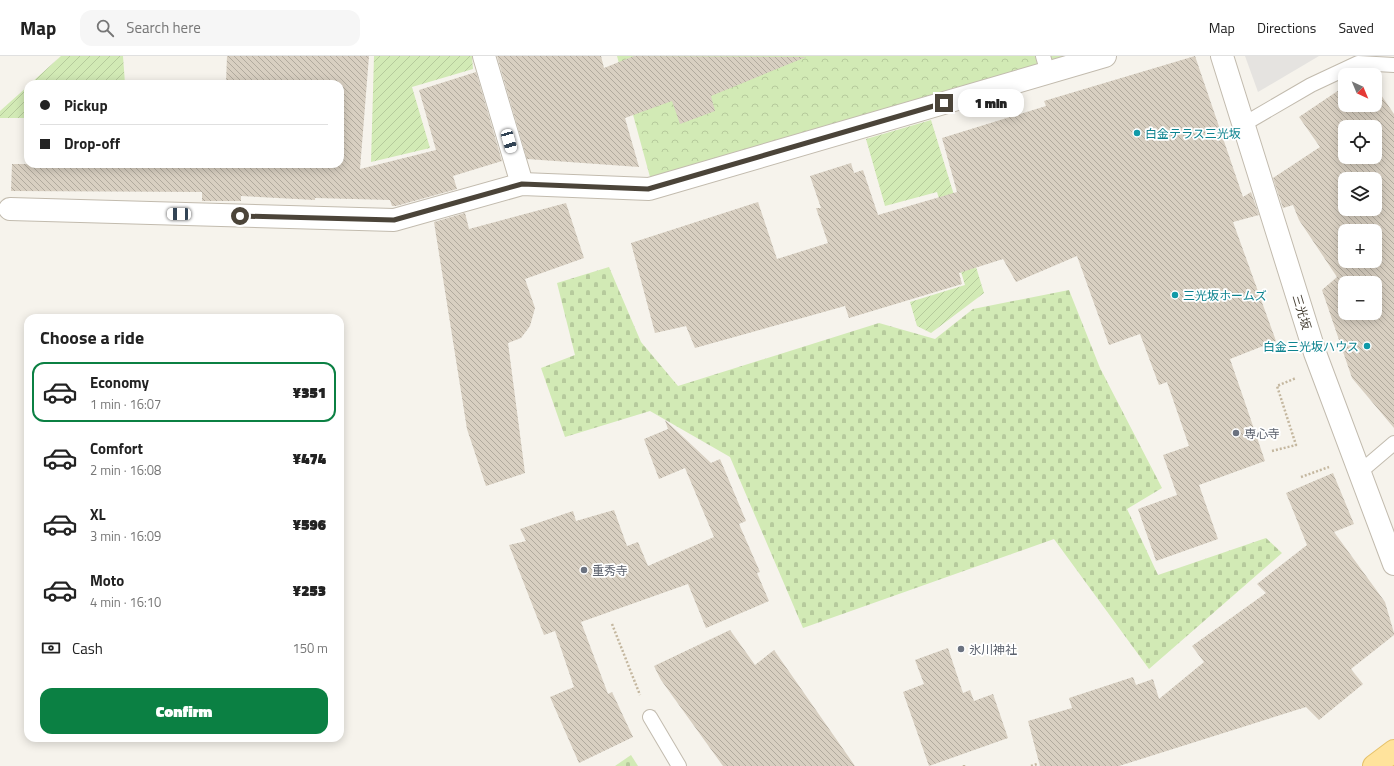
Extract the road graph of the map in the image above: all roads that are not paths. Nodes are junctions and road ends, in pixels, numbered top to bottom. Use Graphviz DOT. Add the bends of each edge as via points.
graph roads {
  1 [pos="484,56"];
  2 [pos="1105,56"];
  3 [pos="1222,56"];
  4 [pos="1046,64"];
  5 [pos="1394,65"];
  6 [pos="1244,124"];
  7 [pos="522,184"];
  8 [pos="10,209"];
  9 [pos="1394,443"];
  10 [pos="1360,472"];
  11 [pos="1394,564"];
  12 [pos="650,717"];
  13 [pos="1394,751"];
  14 [pos="679,766"];
  15 [pos="1374,766"];
  1 -- 7 [label="street"];
  2 -- 4 [label="street"];
  3 -- 6 [label="street, 三光坂"];
  4 -- 7 [label="street" via="648,189"];
  5 -- 6 [label="lane" via="1358,63 1311,85"];
  6 -- 10 [label="street, 三光坂" via="1315,353"];
  7 -- 8 [label="street" via="394,220"];
  9 -- 10 [label="lane"];
  10 -- 11 [label="street, 三光坂"];
  12 -- 14 [label="lane"];
  13 -- 15 [label="main road"];
}
